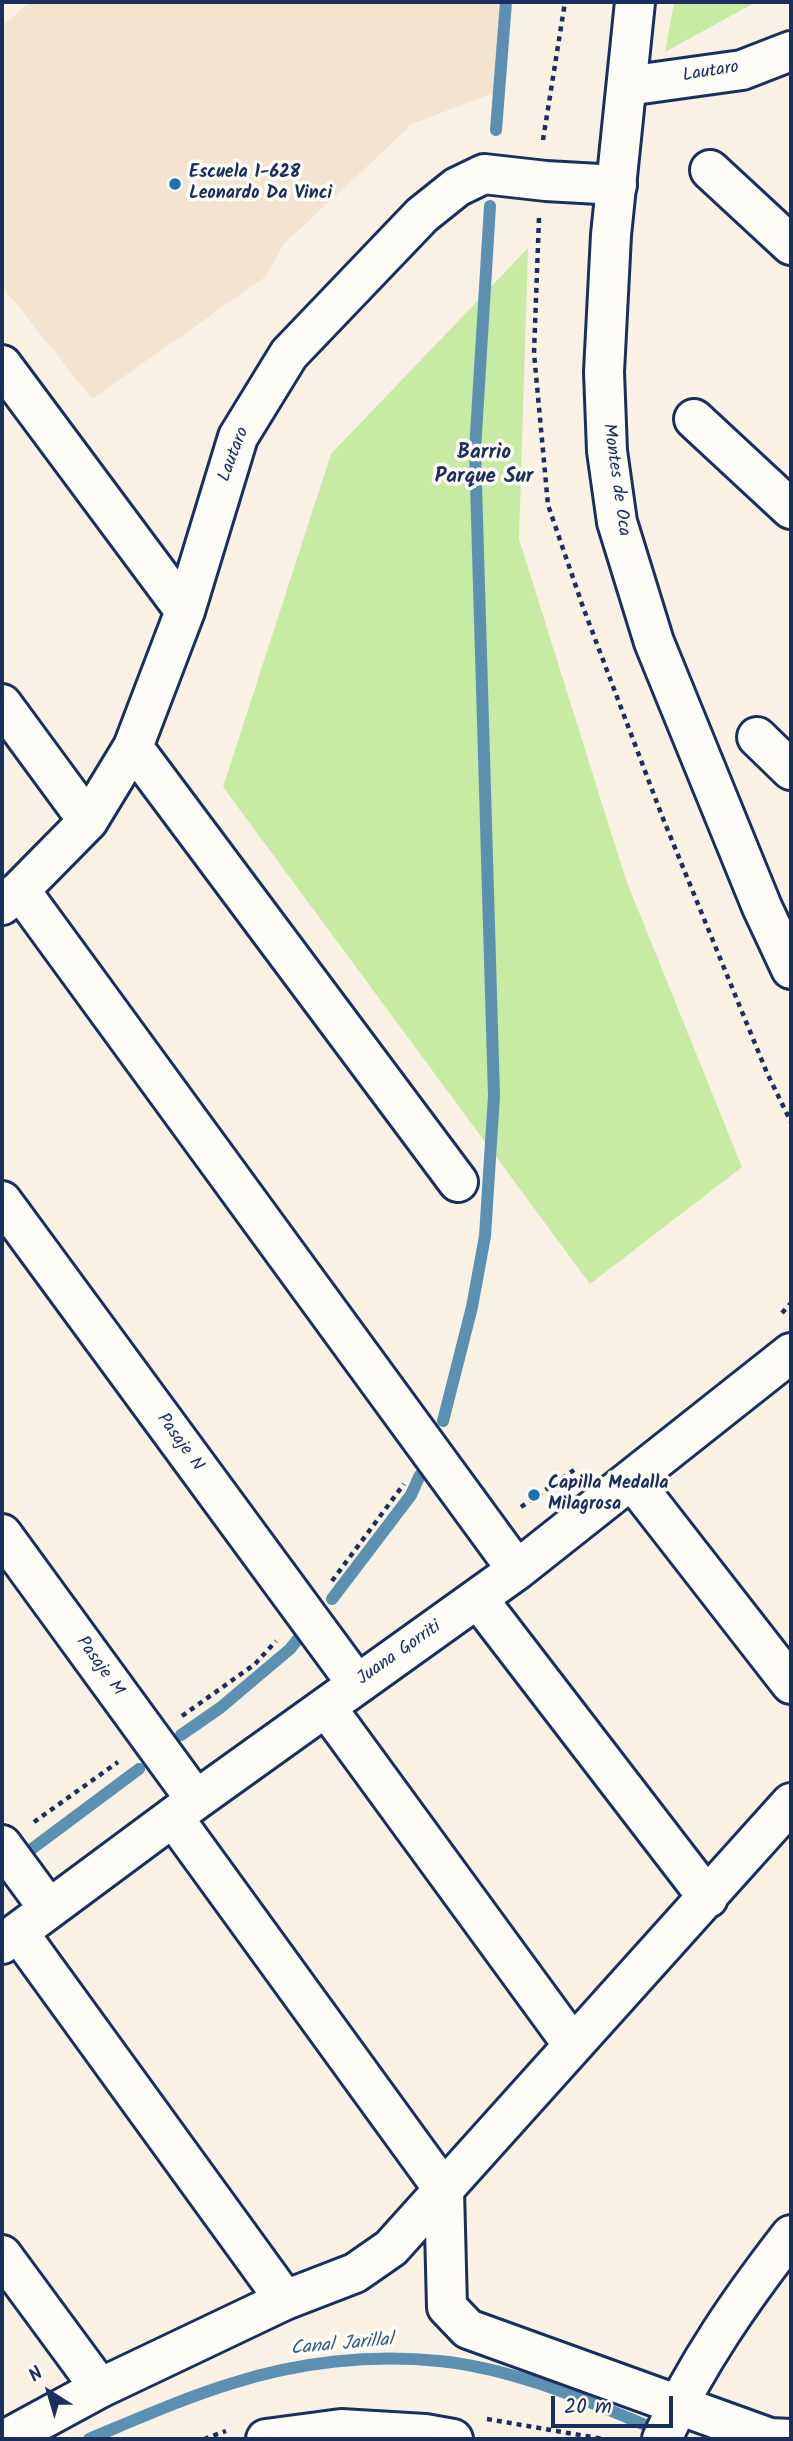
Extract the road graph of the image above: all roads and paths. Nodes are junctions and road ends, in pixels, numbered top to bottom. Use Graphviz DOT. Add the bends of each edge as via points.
graph roads {
  1 [pos="635,2"];
  2 [pos="791,51"];
  3 [pos="627,86"];
  4 [pos="710,170"];
  5 [pos="617,185"];
  6 [pos="791,246"];
  7 [pos="2,365"];
  8 [pos="694,419"];
  9 [pos="791,509"];
  10 [pos="185,611"];
  11 [pos="2,704"];
  12 [pos="757,737"];
  13 [pos="133,747"];
  14 [pos="791,770"];
  15 [pos="88,821"];
  16 [pos="11,898"];
  17 [pos="791,969"];
  18 [pos="458,1182"];
  19 [pos="2,1201"];
  20 [pos="791,1353"];
  21 [pos="430,1450"];
  22 [pos="632,1480"];
  23 [pos="2,1534"];
  24 [pos="517,1570"];
  25 [pos="478,1599"];
  26 [pos="304,1612"];
  27 [pos="357,1684"];
  28 [pos="791,1684"];
  29 [pos="326,1707"];
  30 [pos="151,1738"];
  31 [pos="791,1803"];
  32 [pos="184,1809"];
  33 [pos="2,1845"];
  34 [pos="708,1898"];
  35 [pos="49,1909"];
  36 [pos="10,1938"];
  37 [pos="573,2045"];
  38 [pos="444,2190"];
  39 [pos="791,2235"];
  40 [pos="2,2255"];
  41 [pos="285,2300"];
  42 [pos="100,2388"];
  43 [pos="677,2405"];
  44 [pos="6,2439"];
  45 [pos="265,2439"];
  46 [pos="453,2439"];
  47 [pos="663,2439"];
  48 [pos="791,2439"];
  1 -- 3 [label="street, Montes de Oca"];
  2 -- 3 [label="street, Lautaro" via="742,70"];
  3 -- 5 [label="street, Montes de Oca"];
  4 -- 6 [label="street"];
  5 -- 10 [label="street, Lautaro" via="485,174 457,187 422,215 289,354 238,437"];
  5 -- 17 [label="street, Montes de Oca" via="604,372 607,451 617,522 654,642"];
  7 -- 10 [label="street"];
  8 -- 9 [label="street"];
  10 -- 13 [label="street, Lautaro"];
  11 -- 15 [label="street"];
  12 -- 14 [label="street"];
  13 -- 15 [label="street, Lautaro"];
  13 -- 18 [label="street"];
  15 -- 16 [label="street, Lautaro"];
  16 -- 21 [label="street"];
  19 -- 26 [label="street, Pasaje N"];
  20 -- 22 [label="street, Juana Gorriti"];
  21 -- 24 [label="street"];
  21 -- 26 [label="path" via="330,1585"];
  22 -- 24 [label="street, Juana Gorriti"];
  22 -- 28 [label="street"];
  23 -- 30 [label="street, Pasaje M"];
  24 -- 25 [label="street, Juana Gorriti"];
  25 -- 27 [label="street, Juana Gorriti"];
  25 -- 34 [label="street"];
  26 -- 27 [label="street, Pasaje N"];
  26 -- 30 [label="path" via="255,1664"];
  27 -- 29 [label="street, Juana Gorriti"];
  29 -- 32 [label="street, Juana Gorriti"];
  29 -- 37 [label="street"];
  30 -- 32 [label="street, Pasaje M"];
  30 -- 33 [label="path"];
  31 -- 34 [label="street"];
  32 -- 35 [label="street, Juana Gorriti"];
  32 -- 38 [label="street, Pasaje M"];
  33 -- 35 [label="street"];
  34 -- 37 [label="street"];
  35 -- 36 [label="street, Juana Gorriti"];
  36 -- 41 [label="street"];
  37 -- 38 [label="street"];
  38 -- 41 [label="street" via="382,2255 355,2273"];
  38 -- 43 [label="street" via="447,2307 468,2329"];
  39 -- 43 [label="street" via="744,2295"];
  40 -- 42 [label="street"];
  41 -- 42 [label="street"];
  42 -- 44 [label="street"];
  43 -- 47 [label="street"];
  43 -- 48 [label="street" via="769,2438"];
  45 -- 46 [label="street" via="341,2429"];
}
